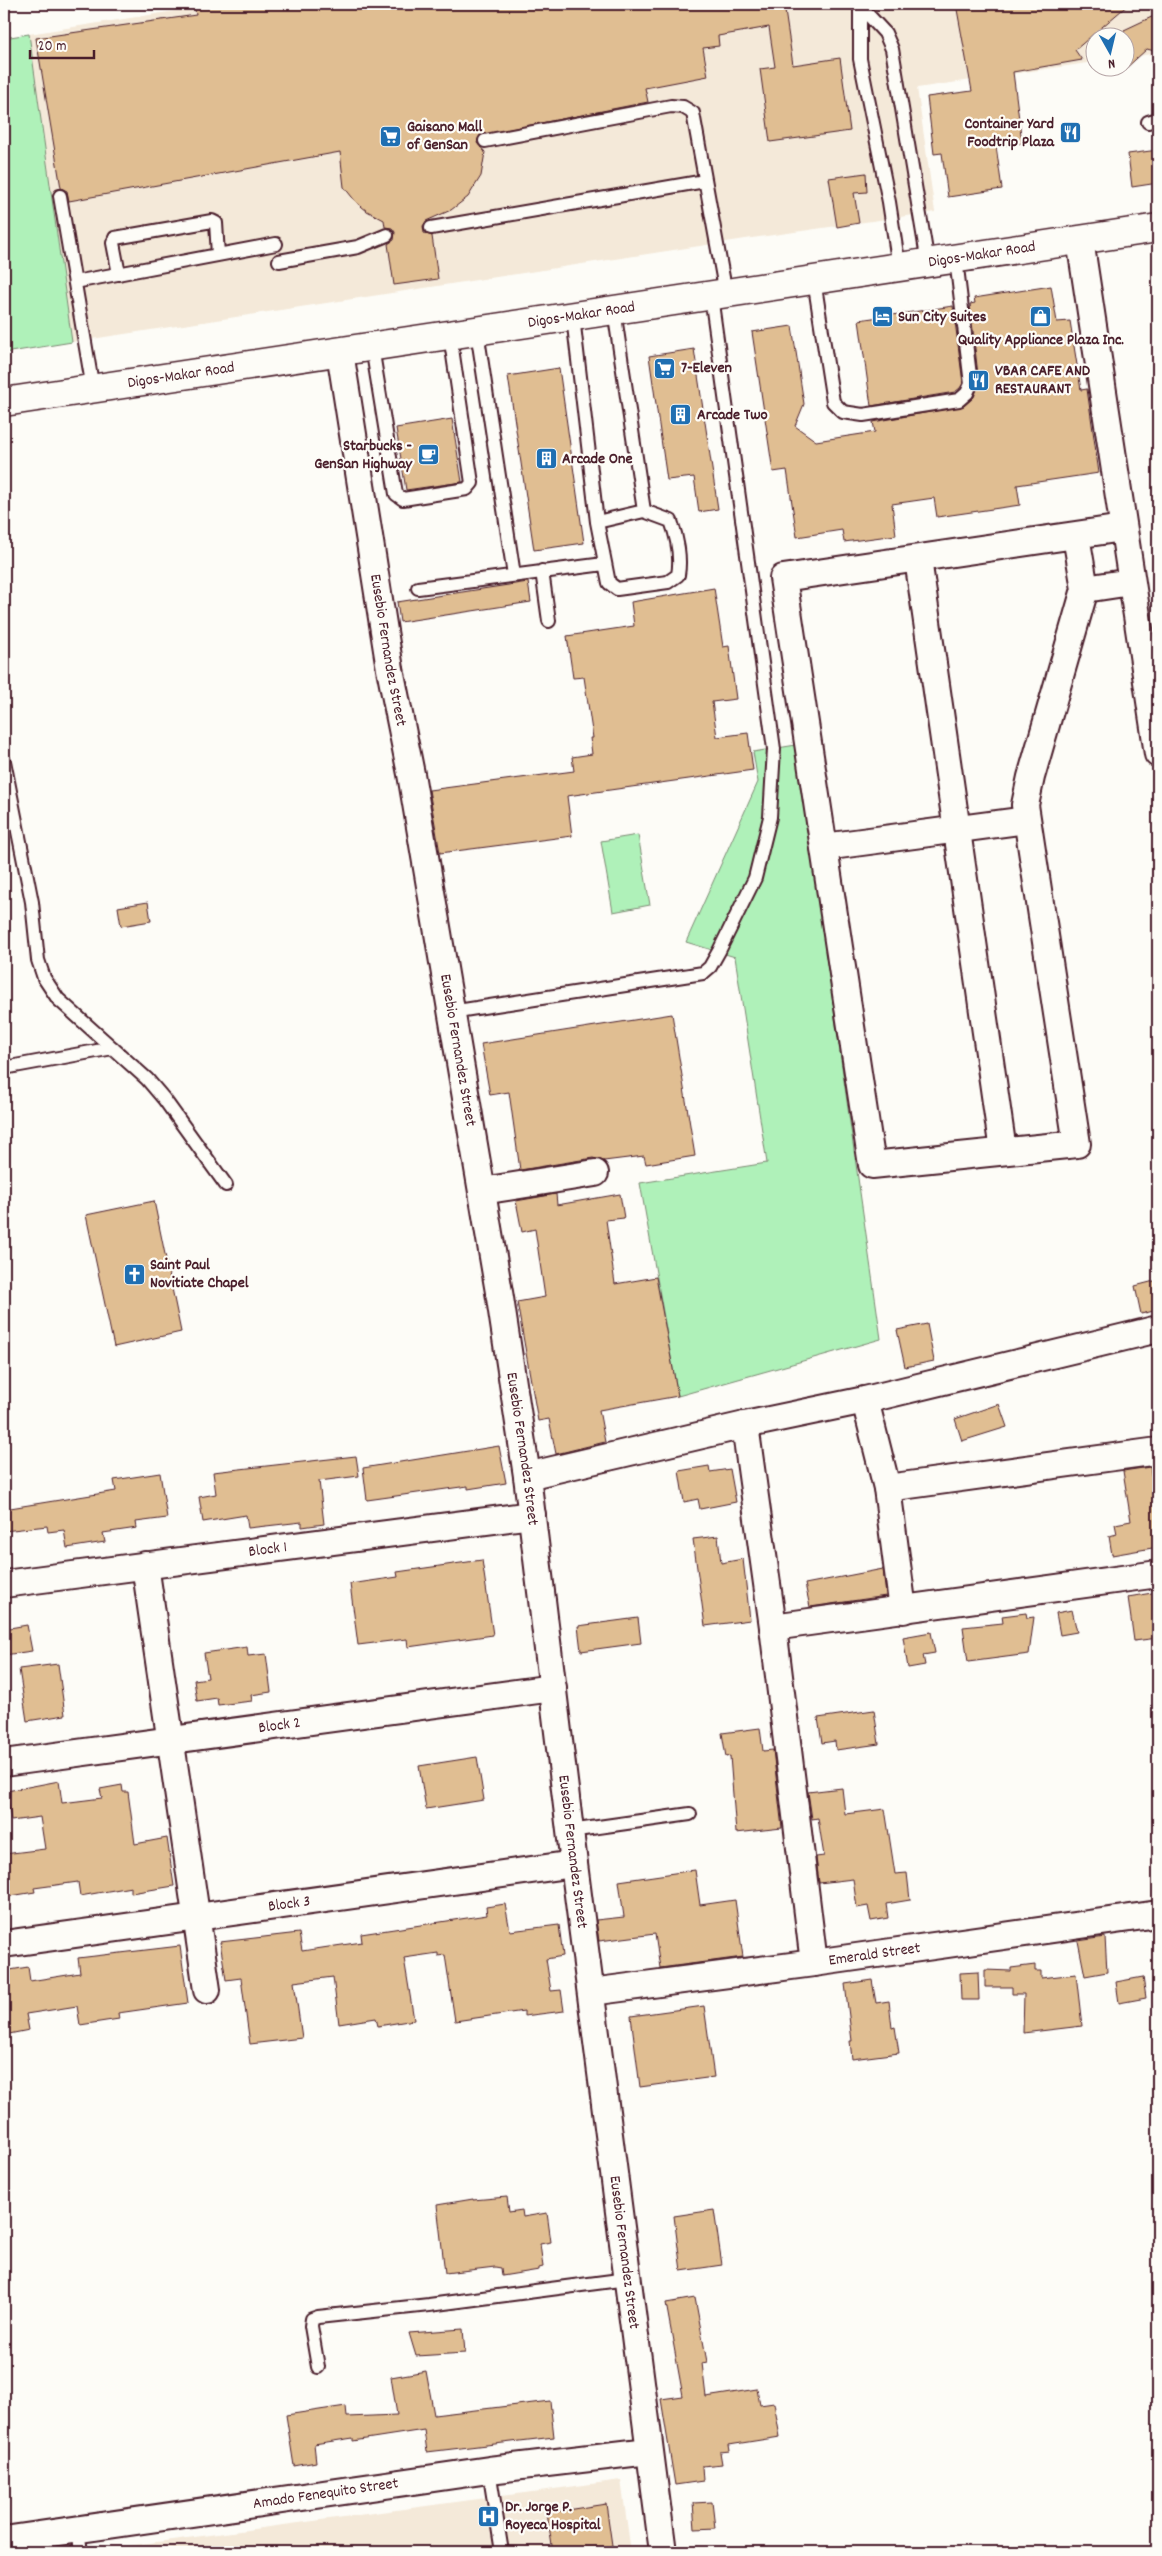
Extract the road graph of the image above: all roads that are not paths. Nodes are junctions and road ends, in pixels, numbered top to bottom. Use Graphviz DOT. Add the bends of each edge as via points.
graph roads {
  1 [pos="860,5"];
  2 [pos="485,141"];
  3 [pos="705,181"];
  4 [pos="60,196"];
  5 [pos="431,228"];
  6 [pos="1158,228"];
  7 [pos="387,235"];
  8 [pos="1080,240"];
  9 [pos="276,244"];
  10 [pos="218,255"];
  11 [pos="956,259"];
  12 [pos="279,261"];
  13 [pos="928,263"];
  14 [pos="899,268"];
  15 [pos="119,274"];
  16 [pos="814,280"];
  17 [pos="75,282"];
  18 [pos="718,295"];
  19 [pos="614,310"];
  20 [pos="573,316"];
  21 [pos="477,331"];
  22 [pos="450,335"];
  23 [pos="372,347"];
  24 [pos="340,352"];
  25 [pos="93,389"];
  26 [pos="4,402"];
  27 [pos="644,511"];
  28 [pos="598,522"];
  29 [pos="1123,528"];
  30 [pos="1076,536"];
  31 [pos="918,559"];
  32 [pos="604,564"];
  33 [pos="542,571"];
  34 [pos="514,575"];
  35 [pos="1131,582"];
  36 [pos="418,588"];
  37 [pos="1085,589"];
  38 [pos="549,620"];
  39 [pos="1158,754"];
  40 [pos="4,761"];
  41 [pos="1026,820"];
  42 [pos="957,830"];
  43 [pos="824,847"];
  44 [pos="451,1012"];
  45 [pos="114,1048"];
  46 [pos="4,1068"];
  47 [pos="1003,1151"];
  48 [pos="595,1173"];
  49 [pos="226,1185"];
  50 [pos="482,1191"];
  51 [pos="1158,1329"];
  52 [pos="865,1400"];
  53 [pos="745,1425"];
  54 [pos="1158,1451"];
  55 [pos="527,1476"];
  56 [pos="888,1488"];
  57 [pos="532,1515"];
  58 [pos="146,1565"];
  59 [pos="1158,1574"];
  60 [pos="4,1584"];
  61 [pos="903,1610"];
  62 [pos="773,1627"];
  63 [pos="553,1688"];
  64 [pos="171,1740"];
  65 [pos="4,1763"];
  66 [pos="690,1814"];
  67 [pos="570,1831"];
  68 [pos="574,1864"];
  69 [pos="1158,1914"];
  70 [pos="196,1917"];
  71 [pos="4,1944"];
  72 [pos="814,1963"];
  73 [pos="207,1990"];
  74 [pos="591,1992"];
  75 [pos="627,2279"];
  76 [pos="318,2367"];
  77 [pos="649,2451"];
  78 [pos="488,2470"];
  79 [pos="4,2540"];
  80 [pos="80,2541"];
  81 [pos="502,2552"];
  82 [pos="663,2552"];
  1 -- 13 [label="lane" via="885,33 892,49"];
  1 -- 14 [label="lane" via="860,59"];
  2 -- 3 [label="lane" via="671,106 683,107 693,113"];
  3 -- 5 [label="lane"];
  3 -- 18 [label="lane"];
  4 -- 17 [label="lane"];
  6 -- 8 [label="main road, Digos-Makar Road"];
  7 -- 12 [label="lane" via="358,247"];
  8 -- 11 [label="main road, Digos-Makar Road"];
  8 -- 29 [label="street"];
  9 -- 10 [label="lane"];
  10 -- 15 [label="lane"];
  10 -- 15 [label="lane" via="216,223 212,221 115,238 113,243"];
  11 -- 13 [label="main road, Digos-Makar Road"];
  11 -- 16 [label="lane" via="971,384 959,400 863,414 843,412 833,402"];
  13 -- 14 [label="main road, Digos-Makar Road"];
  14 -- 16 [label="main road, Digos-Makar Road"];
  15 -- 17 [label="lane"];
  16 -- 18 [label="main road, Digos-Makar Road"];
  17 -- 25 [label="lane"];
  18 -- 19 [label="main road, Digos-Makar Road"];
  18 -- 44 [label="lane" via="774,749 770,818 755,878 710,968 703,973"];
  19 -- 20 [label="main road, Digos-Makar Road"];
  19 -- 27 [label="lane"];
  20 -- 21 [label="main road, Digos-Makar Road"];
  20 -- 28 [label="lane"];
  21 -- 22 [label="main road, Digos-Makar Road"];
  21 -- 34 [label="lane"];
  22 -- 23 [label="main road, Digos-Makar Road"];
  22 -- 23 [label="lane" via="472,483 467,489 403,499 396,494"];
  23 -- 24 [label="main road, Digos-Makar Road"];
  24 -- 25 [label="main road, Digos-Makar Road"];
  24 -- 44 [label="street, Eusebio Fernandez Street" via="390,669"];
  25 -- 26 [label="main road, Digos-Makar Road"];
  27 -- 28 [label="lane"];
  27 -- 32 [label="lane" via="671,521 680,566 678,575 668,582 617,589 609,583"];
  28 -- 32 [label="lane"];
  29 -- 30 [label="street"];
  29 -- 35 [label="street"];
  30 -- 31 [label="street"];
  30 -- 37 [label="street"];
  31 -- 42 [label="street"];
  31 -- 43 [label="street" via="783,578"];
  32 -- 33 [label="lane"];
  33 -- 34 [label="lane"];
  33 -- 38 [label="lane"];
  34 -- 36 [label="lane"];
  35 -- 37 [label="street"];
  35 -- 39 [label="street"];
  37 -- 41 [label="street" via="1031,777 1025,805"];
  40 -- 45 [label="lane" via="32,902 38,960 44,978 58,1000"];
  41 -- 42 [label="street"];
  41 -- 47 [label="street" via="1076,1144"];
  42 -- 43 [label="street"];
  42 -- 47 [label="street"];
  43 -- 47 [label="street" via="872,1165"];
  44 -- 50 [label="street, Eusebio Fernandez Street"];
  45 -- 46 [label="lane"];
  45 -- 49 [label="lane" via="164,1099"];
  48 -- 50 [label="street"];
  50 -- 55 [label="street, Eusebio Fernandez Street"];
  51 -- 52 [label="street"];
  52 -- 53 [label="street"];
  52 -- 56 [label="street"];
  53 -- 55 [label="street"];
  53 -- 62 [label="street"];
  54 -- 56 [label="street"];
  55 -- 57 [label="street, Eusebio Fernandez Street"];
  56 -- 61 [label="street"];
  57 -- 58 [label="street, Block 1"];
  57 -- 63 [label="street, Eusebio Fernandez Street"];
  58 -- 60 [label="street, Block 1"];
  58 -- 64 [label="street"];
  59 -- 61 [label="street"];
  61 -- 62 [label="street"];
  62 -- 72 [label="street"];
  63 -- 64 [label="street, Block 2"];
  63 -- 67 [label="street, Eusebio Fernandez Street"];
  64 -- 65 [label="street, Block 2"];
  64 -- 70 [label="street"];
  66 -- 67 [label="lane"];
  67 -- 68 [label="street, Eusebio Fernandez Street"];
  68 -- 70 [label="street, Block 3"];
  68 -- 74 [label="street, Eusebio Fernandez Street"];
  69 -- 72 [label="street, Emerald Street"];
  70 -- 71 [label="street, Block 3"];
  70 -- 73 [label="street"];
  72 -- 74 [label="street, Emerald Street"];
  74 -- 75 [label="street, Eusebio Fernandez Street"];
  75 -- 76 [label="lane" via="318,2316 312,2319 311,2326"];
  75 -- 77 [label="street, Eusebio Fernandez Street"];
  77 -- 78 [label="street, Amado Fenequito Street"];
  77 -- 82 [label="street, Eusebio Fernandez Street"];
  78 -- 80 [label="street, Amado Fenequito Street"];
  78 -- 81 [label="lane"];
  79 -- 80 [label="street, Amado Fenequito Street"];
}
